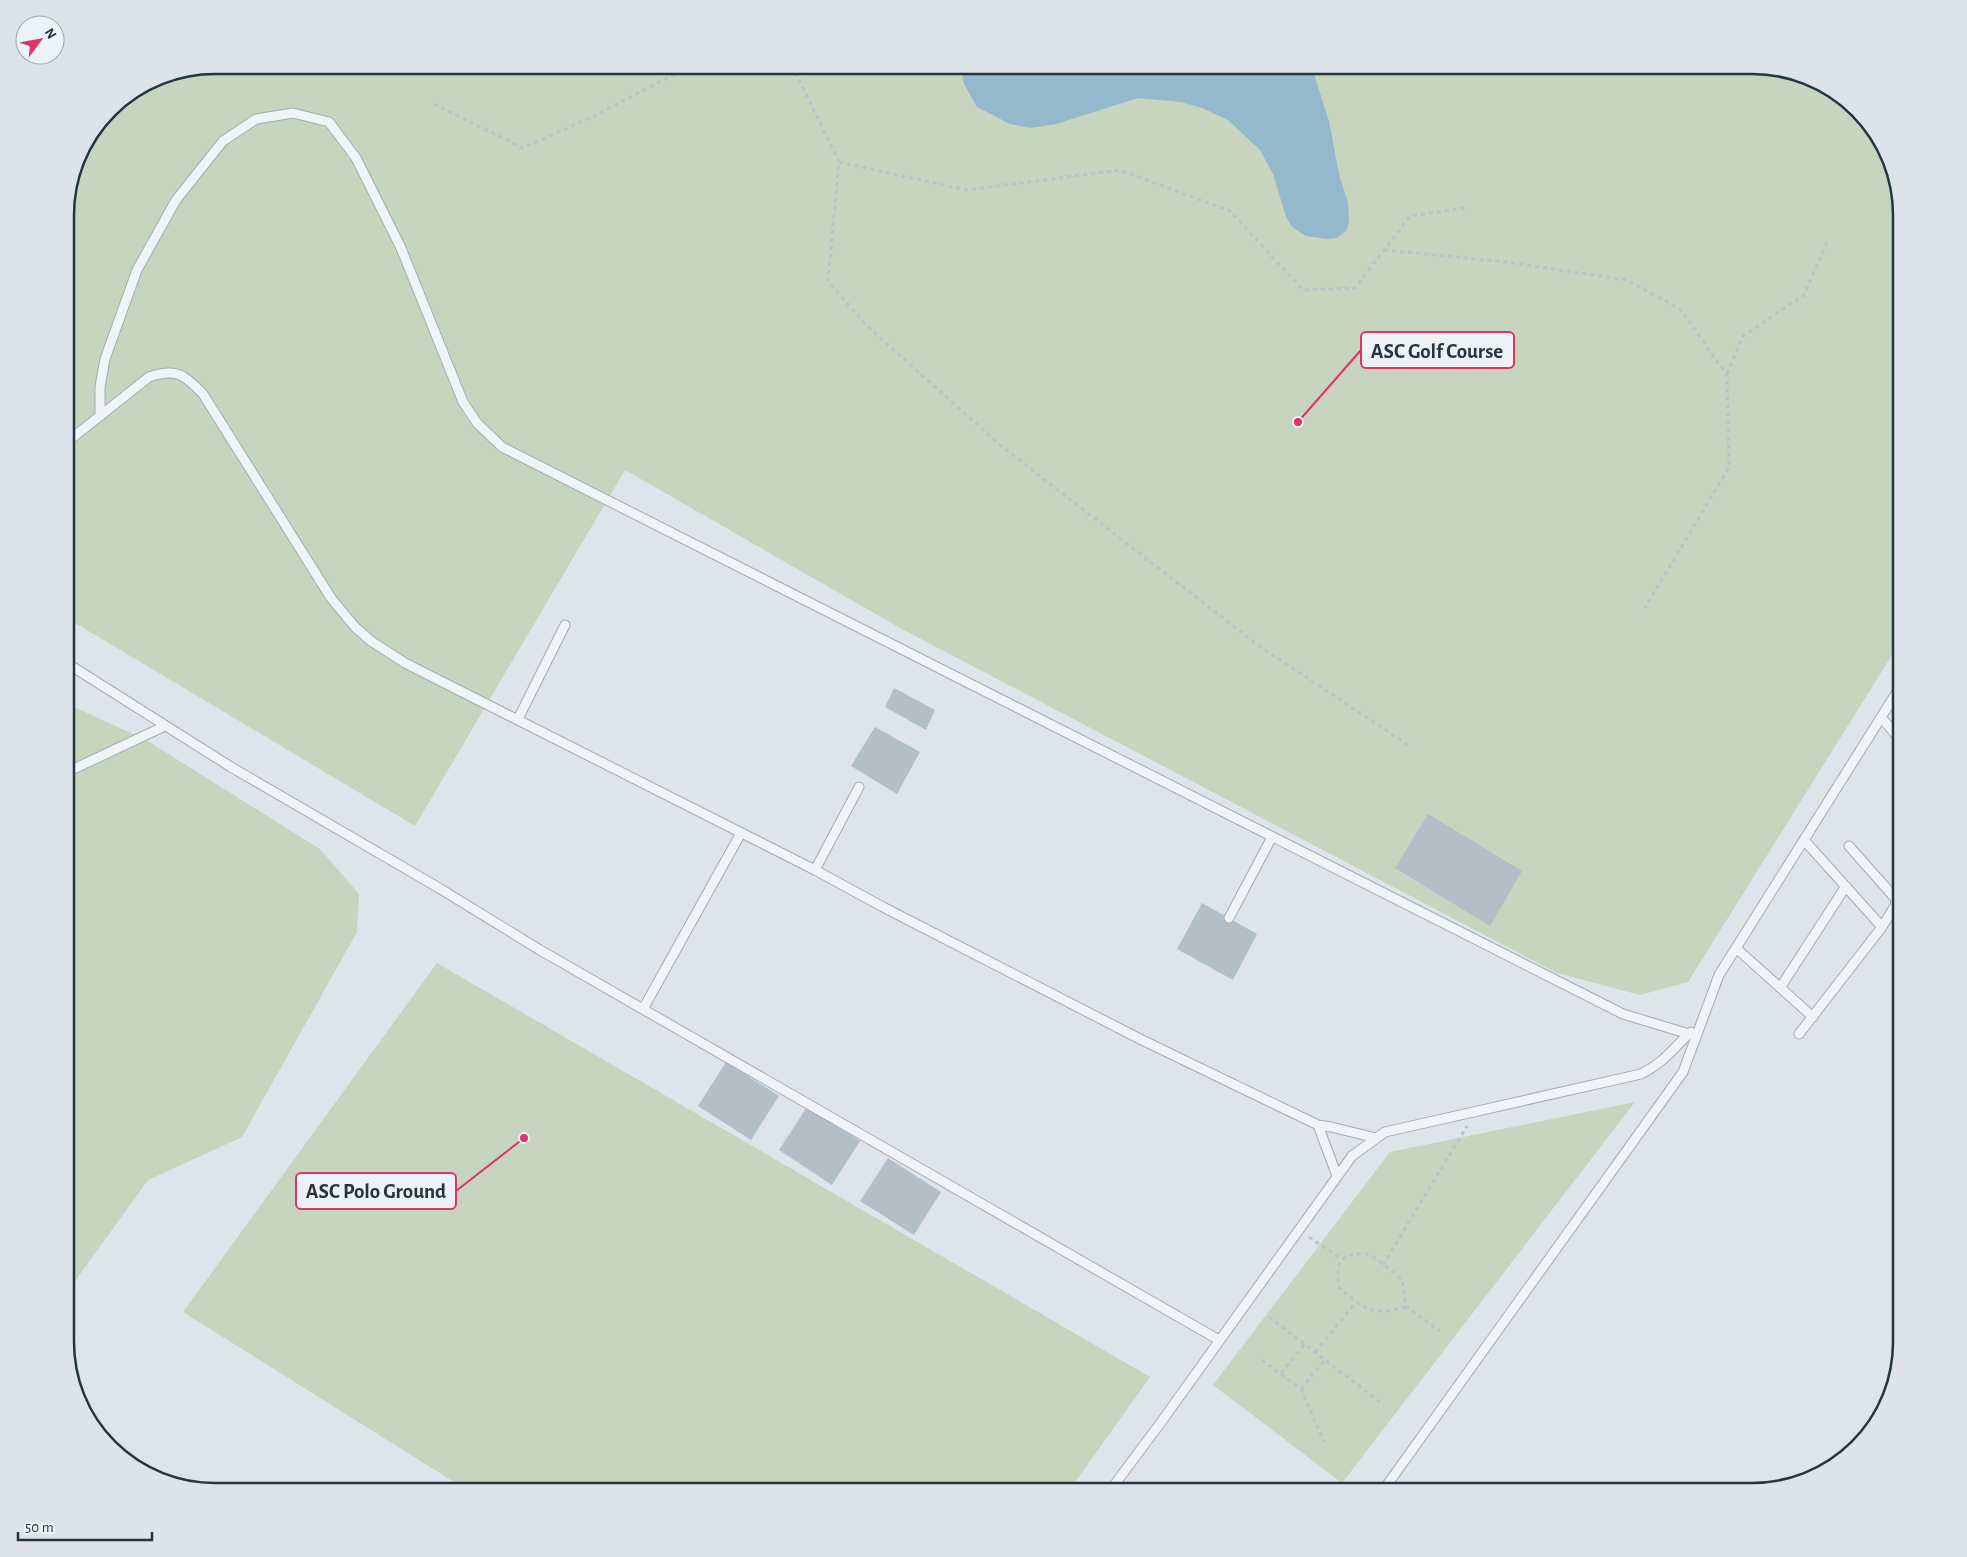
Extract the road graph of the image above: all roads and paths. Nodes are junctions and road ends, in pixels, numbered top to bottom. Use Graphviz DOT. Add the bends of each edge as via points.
graph roads {
  1 [pos="675,74"];
  2 [pos="796,74"];
  3 [pos="434,104"];
  4 [pos="839,162"];
  5 [pos="1465,208"];
  6 [pos="1827,242"];
  7 [pos="1384,250"];
  8 [pos="1727,375"];
  9 [pos="100,415"];
  10 [pos="74,436"];
  11 [pos="1645,608"];
  12 [pos="565,625"];
  13 [pos="74,668"];
  14 [pos="1893,698"];
  15 [pos="1881,717"];
  16 [pos="518,719"];
  17 [pos="165,726"];
  18 [pos="1893,729"];
  19 [pos="1410,746"];
  20 [pos="74,769"];
  21 [pos="858,787"];
  22 [pos="741,833"];
  23 [pos="1272,837"];
  24 [pos="1804,840"];
  25 [pos="1850,846"];
  26 [pos="815,870"];
  27 [pos="1846,886"];
  28 [pos="1893,896"];
  29 [pos="1893,909"];
  30 [pos="1228,918"];
  31 [pos="1882,927"];
  32 [pos="1736,948"];
  33 [pos="1780,988"];
  34 [pos="643,1009"];
  35 [pos="1813,1017"];
  36 [pos="1701,1023"];
  37 [pos="1689,1034"];
  38 [pos="1799,1034"];
  39 [pos="1476,1111"];
  40 [pos="1318,1125"];
  41 [pos="1376,1138"];
  42 [pos="1337,1176"];
  43 [pos="1298,1230"];
  44 [pos="1341,1259"];
  45 [pos="1383,1265"];
  46 [pos="1356,1302"];
  47 [pos="1406,1307"];
  48 [pos="1270,1318"];
  49 [pos="1440,1331"];
  50 [pos="1220,1340"];
  51 [pos="1305,1344"];
  52 [pos="1315,1352"];
  53 [pos="1262,1360"];
  54 [pos="1325,1360"];
  55 [pos="1281,1373"];
  56 [pos="1301,1389"];
  57 [pos="1384,1405"];
  58 [pos="1324,1442"];
  59 [pos="1116,1483"];
  60 [pos="1388,1483"];
  1 -- 3 [label="path" via="523,148"];
  2 -- 4 [label="path"];
  4 -- 7 [label="path" via="966,190 1120,170 1230,211 1303,290 1355,288"];
  4 -- 19 [label="path" via="828,281 866,325 1000,444 1259,646"];
  5 -- 7 [label="path" via="1410,216"];
  6 -- 8 [label="path" via="1804,295 1743,336"];
  7 -- 8 [label="path" via="1506,262 1627,280 1680,309"];
  8 -- 11 [label="path" via="1729,467"];
  9 -- 10 [label="lane"];
  9 -- 16 [label="lane" via="149,377 177,372 190,381 203,394 331,598 355,627 406,663"];
  9 -- 23 [label="lane" via="105,359 137,270 176,200 223,141 256,119 293,113 330,122 356,158 401,248 462,402 477,423 502,447"];
  12 -- 16 [label="lane"];
  13 -- 17 [label="lane"];
  14 -- 15 [label="lane"];
  15 -- 18 [label="lane"];
  15 -- 24 [label="lane"];
  16 -- 22 [label="lane"];
  17 -- 20 [label="lane"];
  17 -- 34 [label="lane"];
  21 -- 26 [label="lane"];
  22 -- 26 [label="lane"];
  22 -- 34 [label="lane"];
  23 -- 30 [label="lane"];
  23 -- 37 [label="lane" via="1623,1014"];
  24 -- 27 [label="lane"];
  24 -- 32 [label="lane"];
  25 -- 28 [label="lane"];
  26 -- 40 [label="lane" via="1140,1039"];
  27 -- 31 [label="lane"];
  27 -- 33 [label="lane"];
  29 -- 31 [label="lane"];
  31 -- 35 [label="lane"];
  32 -- 33 [label="lane"];
  32 -- 36 [label="lane" via="1719,975"];
  33 -- 35 [label="lane"];
  34 -- 50 [label="lane"];
  35 -- 38 [label="lane"];
  36 -- 37 [label="lane"];
  36 -- 60 [label="lane" via="1683,1072"];
  37 -- 39 [label="lane" via="1663,1061 1641,1074"];
  39 -- 41 [label="lane" via="1385,1132"];
  39 -- 45 [label="path"];
  40 -- 41 [label="lane"];
  40 -- 42 [label="lane"];
  41 -- 42 [label="lane" via="1352,1156"];
  42 -- 43 [label="lane"];
  43 -- 44 [label="path"];
  43 -- 50 [label="lane"];
  44 -- 45 [label="path" via="1351,1254 1367,1254"];
  44 -- 46 [label="path" via="1338,1266 1339,1288"];
  45 -- 47 [label="path" via="1402,1280"];
  46 -- 47 [label="path" via="1380,1312"];
  46 -- 52 [label="path"];
  47 -- 49 [label="path"];
  48 -- 51 [label="path"];
  50 -- 59 [label="lane"];
  51 -- 52 [label="path"];
  51 -- 55 [label="path"];
  52 -- 54 [label="path"];
  53 -- 55 [label="path"];
  54 -- 56 [label="path"];
  54 -- 57 [label="path"];
  55 -- 56 [label="path"];
  56 -- 58 [label="path"];
}
